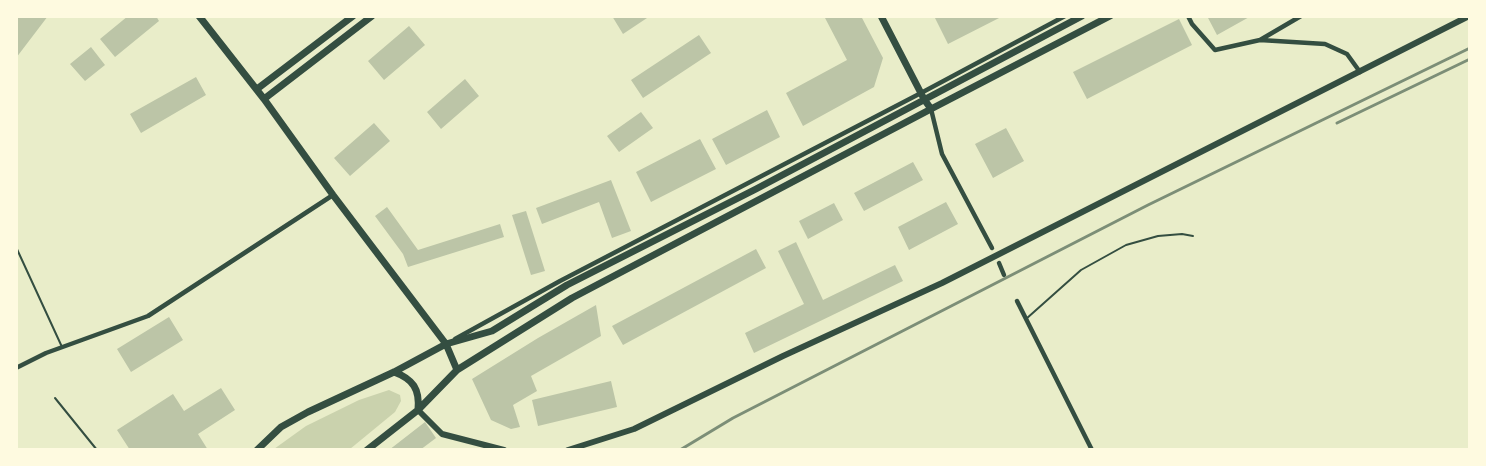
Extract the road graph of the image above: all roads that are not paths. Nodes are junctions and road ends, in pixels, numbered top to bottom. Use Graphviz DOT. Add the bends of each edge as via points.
graph roads {
  1 [pos="199,16"];
  2 [pos="353,16"];
  3 [pos="372,16"];
  4 [pos="880,16"];
  5 [pos="1065,16"];
  6 [pos="1082,16"];
  7 [pos="1110,16"];
  8 [pos="1188,16"];
  9 [pos="1301,16"];
  10 [pos="1469,16"];
  11 [pos="1260,40"];
  12 [pos="1360,72"];
  13 [pos="257,89"];
  14 [pos="922,96"];
  15 [pos="264,99"];
  16 [pos="930,109"];
  17 [pos="333,195"];
  18 [pos="1193,236"];
  19 [pos="16,247"];
  20 [pos="992,248"];
  21 [pos="999,264"];
  22 [pos="1004,275"];
  23 [pos="1017,301"];
  24 [pos="1026,319"];
  25 [pos="447,344"];
  26 [pos="62,347"];
  27 [pos="16,368"];
  28 [pos="457,370"];
  29 [pos="394,372"];
  30 [pos="54,398"];
  31 [pos="418,410"];
  32 [pos="97,450"];
  33 [pos="257,450"];
  34 [pos="367,450"];
  35 [pos="504,450"];
  36 [pos="568,450"];
  37 [pos="1092,450"];
  1 -- 13 [label="main road"];
  2 -- 13 [label="main road"];
  3 -- 15 [label="main road"];
  4 -- 14 [label="main road"];
  5 -- 14 [label="street"];
  6 -- 14 [label="main road"];
  7 -- 16 [label="main road"];
  8 -- 11 [label="street" via="1215,50"];
  9 -- 11 [label="street"];
  10 -- 12 [label="street"];
  11 -- 12 [label="street" via="1324,44 1347,54"];
  12 -- 36 [label="street" via="942,283 634,429"];
  13 -- 15 [label="main road"];
  14 -- 16 [label="main road"];
  14 -- 25 [label="street" via="570,275"];
  14 -- 25 [label="main road" via="756,189 567,285 492,331"];
  15 -- 17 [label="main road"];
  16 -- 20 [label="street" via="942,154"];
  16 -- 28 [label="main road" via="572,298"];
  17 -- 25 [label="main road"];
  17 -- 26 [label="street" via="148,316"];
  18 -- 24 [label="lane" via="1158,236 1126,245 1081,270"];
  19 -- 26 [label="lane"];
  21 -- 22 [label="street"];
  23 -- 24 [label="street"];
  24 -- 37 [label="street"];
  25 -- 28 [label="main road"];
  25 -- 29 [label="main road"];
  26 -- 27 [label="street"];
  28 -- 31 [label="main road"];
  29 -- 31 [label="main road" via="404,375 417,390"];
  29 -- 33 [label="main road" via="298,417"];
  30 -- 32 [label="lane"];
  31 -- 34 [label="main road"];
  31 -- 35 [label="street" via="442,434"];
}
